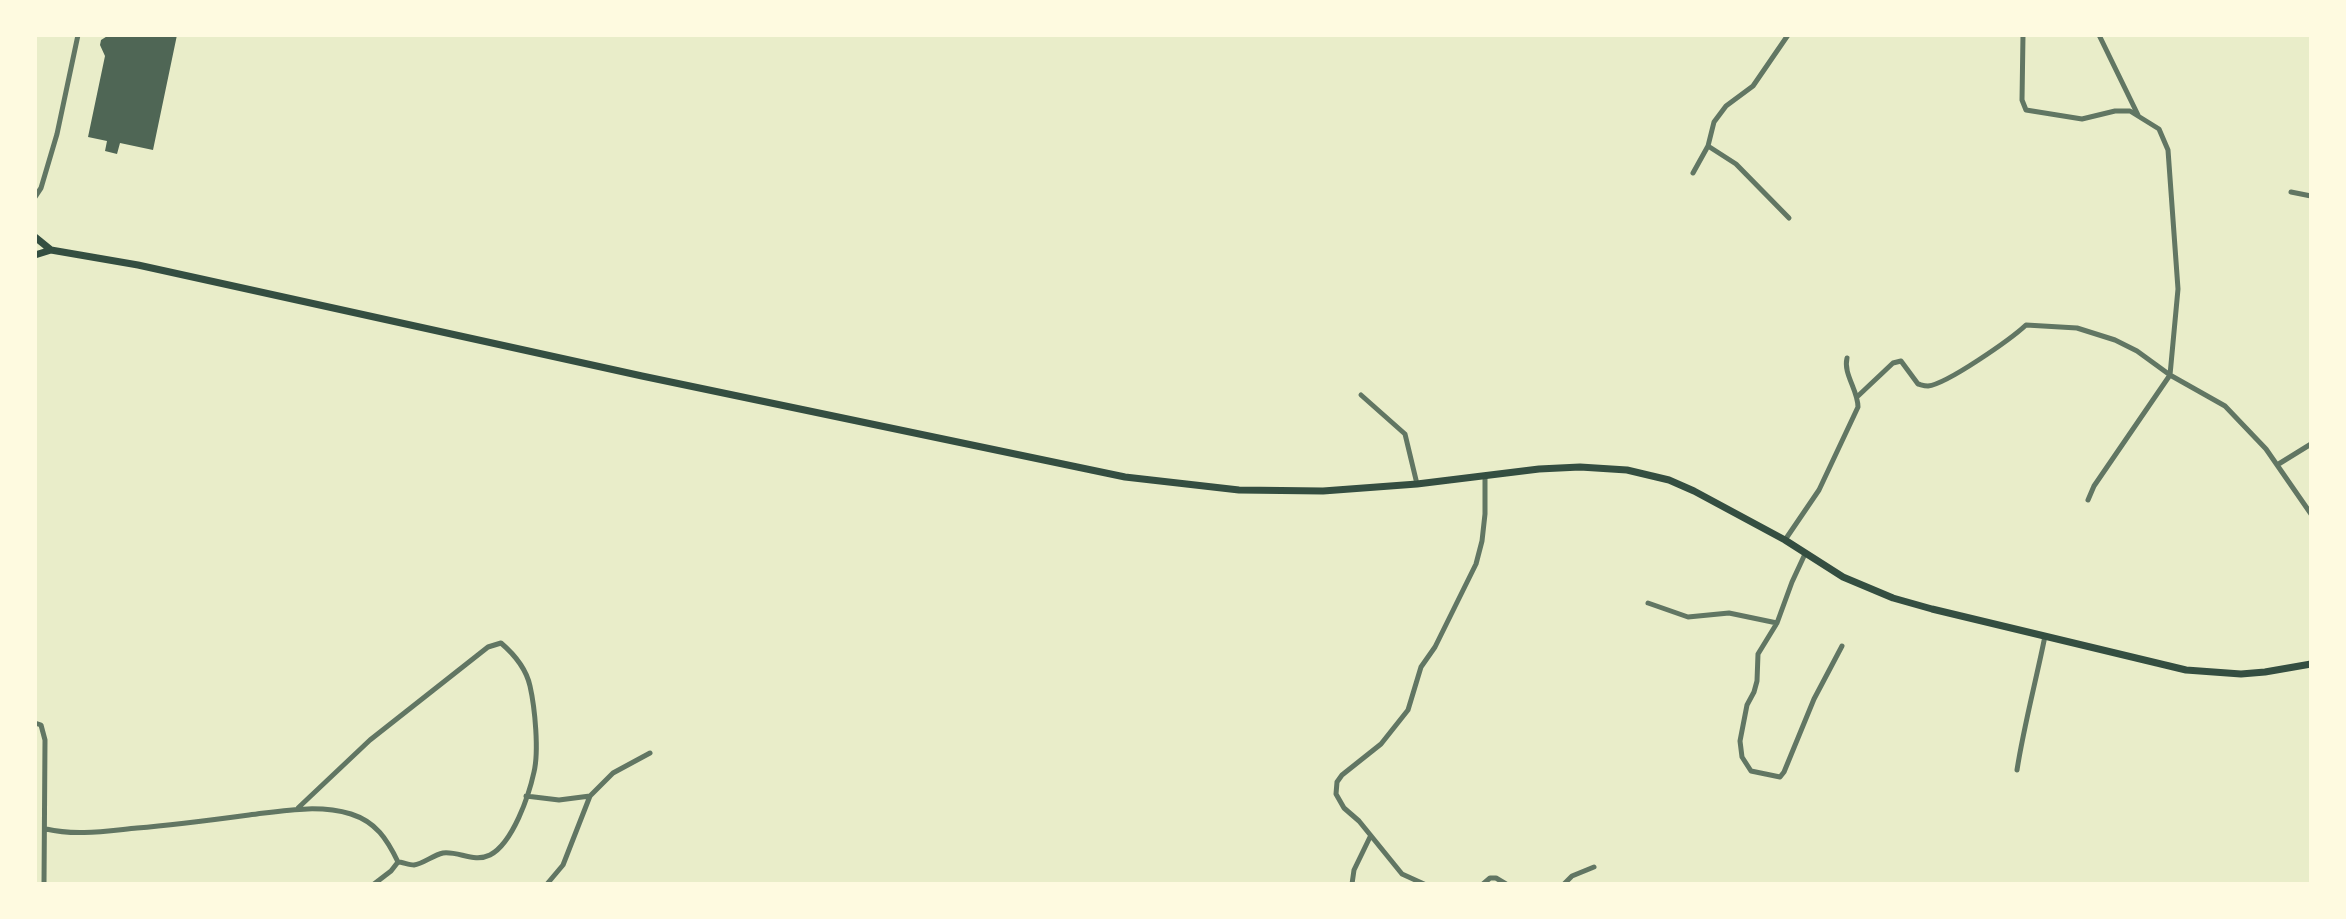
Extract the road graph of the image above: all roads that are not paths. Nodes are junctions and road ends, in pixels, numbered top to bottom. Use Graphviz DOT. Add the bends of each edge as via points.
graph roads {
  1 [pos="78,35"];
  2 [pos="1788,35"];
  3 [pos="2023,35"];
  4 [pos="2099,35"];
  5 [pos="2138,115"];
  6 [pos="1708,146"];
  7 [pos="1693,173"];
  8 [pos="2291,192"];
  9 [pos="2311,196"];
  10 [pos="35,197"];
  11 [pos="1788,218"];
  12 [pos="35,237"];
  13 [pos="51,250"];
  14 [pos="35,254"];
  15 [pos="1847,358"];
  16 [pos="2170,375"];
  17 [pos="1361,395"];
  18 [pos="1858,396"];
  19 [pos="2311,444"];
  20 [pos="2277,465"];
  21 [pos="1485,476"];
  22 [pos="1417,484"];
  23 [pos="2088,500"];
  24 [pos="2311,514"];
  25 [pos="1786,540"];
  26 [pos="1804,554"];
  27 [pos="1647,603"];
  28 [pos="1777,623"];
  29 [pos="2045,636"];
  30 [pos="1842,646"];
  31 [pos="2311,664"];
  32 [pos="35,723"];
  33 [pos="650,752"];
  34 [pos="2017,770"];
  35 [pos="526,796"];
  36 [pos="590,796"];
  37 [pos="298,808"];
  38 [pos="46,829"];
  39 [pos="1370,837"];
  40 [pos="398,862"];
  41 [pos="1594,867"];
  42 [pos="44,884"];
  43 [pos="374,884"];
  44 [pos="547,884"];
  45 [pos="1352,884"];
  46 [pos="1424,884"];
  47 [pos="1483,884"];
  48 [pos="1506,884"];
  49 [pos="1564,884"];
  1 -- 10 [label="street" via="57,134"];
  2 -- 6 [label="street" via="1753,86 1726,106 1714,122"];
  3 -- 5 [label="street" via="2022,100 2026,110 2082,120 2123,110"];
  4 -- 5 [label="street"];
  5 -- 16 [label="street" via="2159,129 2168,150 2178,289"];
  6 -- 7 [label="street"];
  6 -- 11 [label="street" via="1736,164"];
  8 -- 9 [label="street"];
  12 -- 13 [label="main road"];
  13 -- 14 [label="main road"];
  13 -- 22 [label="main road" via="1125,477 1251,490 1323,491"];
  15 -- 18 [label="street"];
  16 -- 18 [label="street" via="2115,340 2077,328 2026,325 1938,383 1918,384 1901,361"];
  16 -- 20 [label="street" via="2225,406 2258,438"];
  16 -- 23 [label="street"];
  17 -- 22 [label="street" via="1405,434"];
  18 -- 25 [label="street" via="1858,407 1819,490"];
  19 -- 20 [label="street"];
  20 -- 24 [label="street"];
  21 -- 22 [label="main road"];
  21 -- 25 [label="main road" via="1567,467 1627,470 1694,491"];
  21 -- 39 [label="street" via="1485,514 1476,564 1421,667 1408,709 1381,744 1337,782 1336,794 1344,808"];
  25 -- 26 [label="main road"];
  26 -- 28 [label="street"];
  26 -- 29 [label="main road" via="1893,598"];
  27 -- 28 [label="street" via="1688,617 1729,613"];
  28 -- 30 [label="street" via="1758,654 1754,692 1740,741 1742,757 1751,771 1780,777 1784,772"];
  29 -- 31 [label="main road" via="2206,673 2255,673"];
  29 -- 34 [label="street"];
  32 -- 38 [label="street" via="41,725 45,740"];
  33 -- 36 [label="street" via="612,773"];
  35 -- 36 [label="street" via="559,800"];
  35 -- 37 [label="street" via="535,770 530,687 523,668 501,643 488,647 370,740"];
  35 -- 40 [label="street" via="509,837 491,855 476,858 443,853 414,865"];
  36 -- 44 [label="street" via="563,865"];
  37 -- 38 [label="street" via="109,831"];
  37 -- 40 [label="street" via="353,814 387,839"];
  38 -- 42 [label="street"];
  39 -- 45 [label="street"];
  39 -- 46 [label="street" via="1402,874"];
  40 -- 43 [label="street"];
  41 -- 49 [label="street"];
  47 -- 48 [label="street" via="1490,878"];
}
